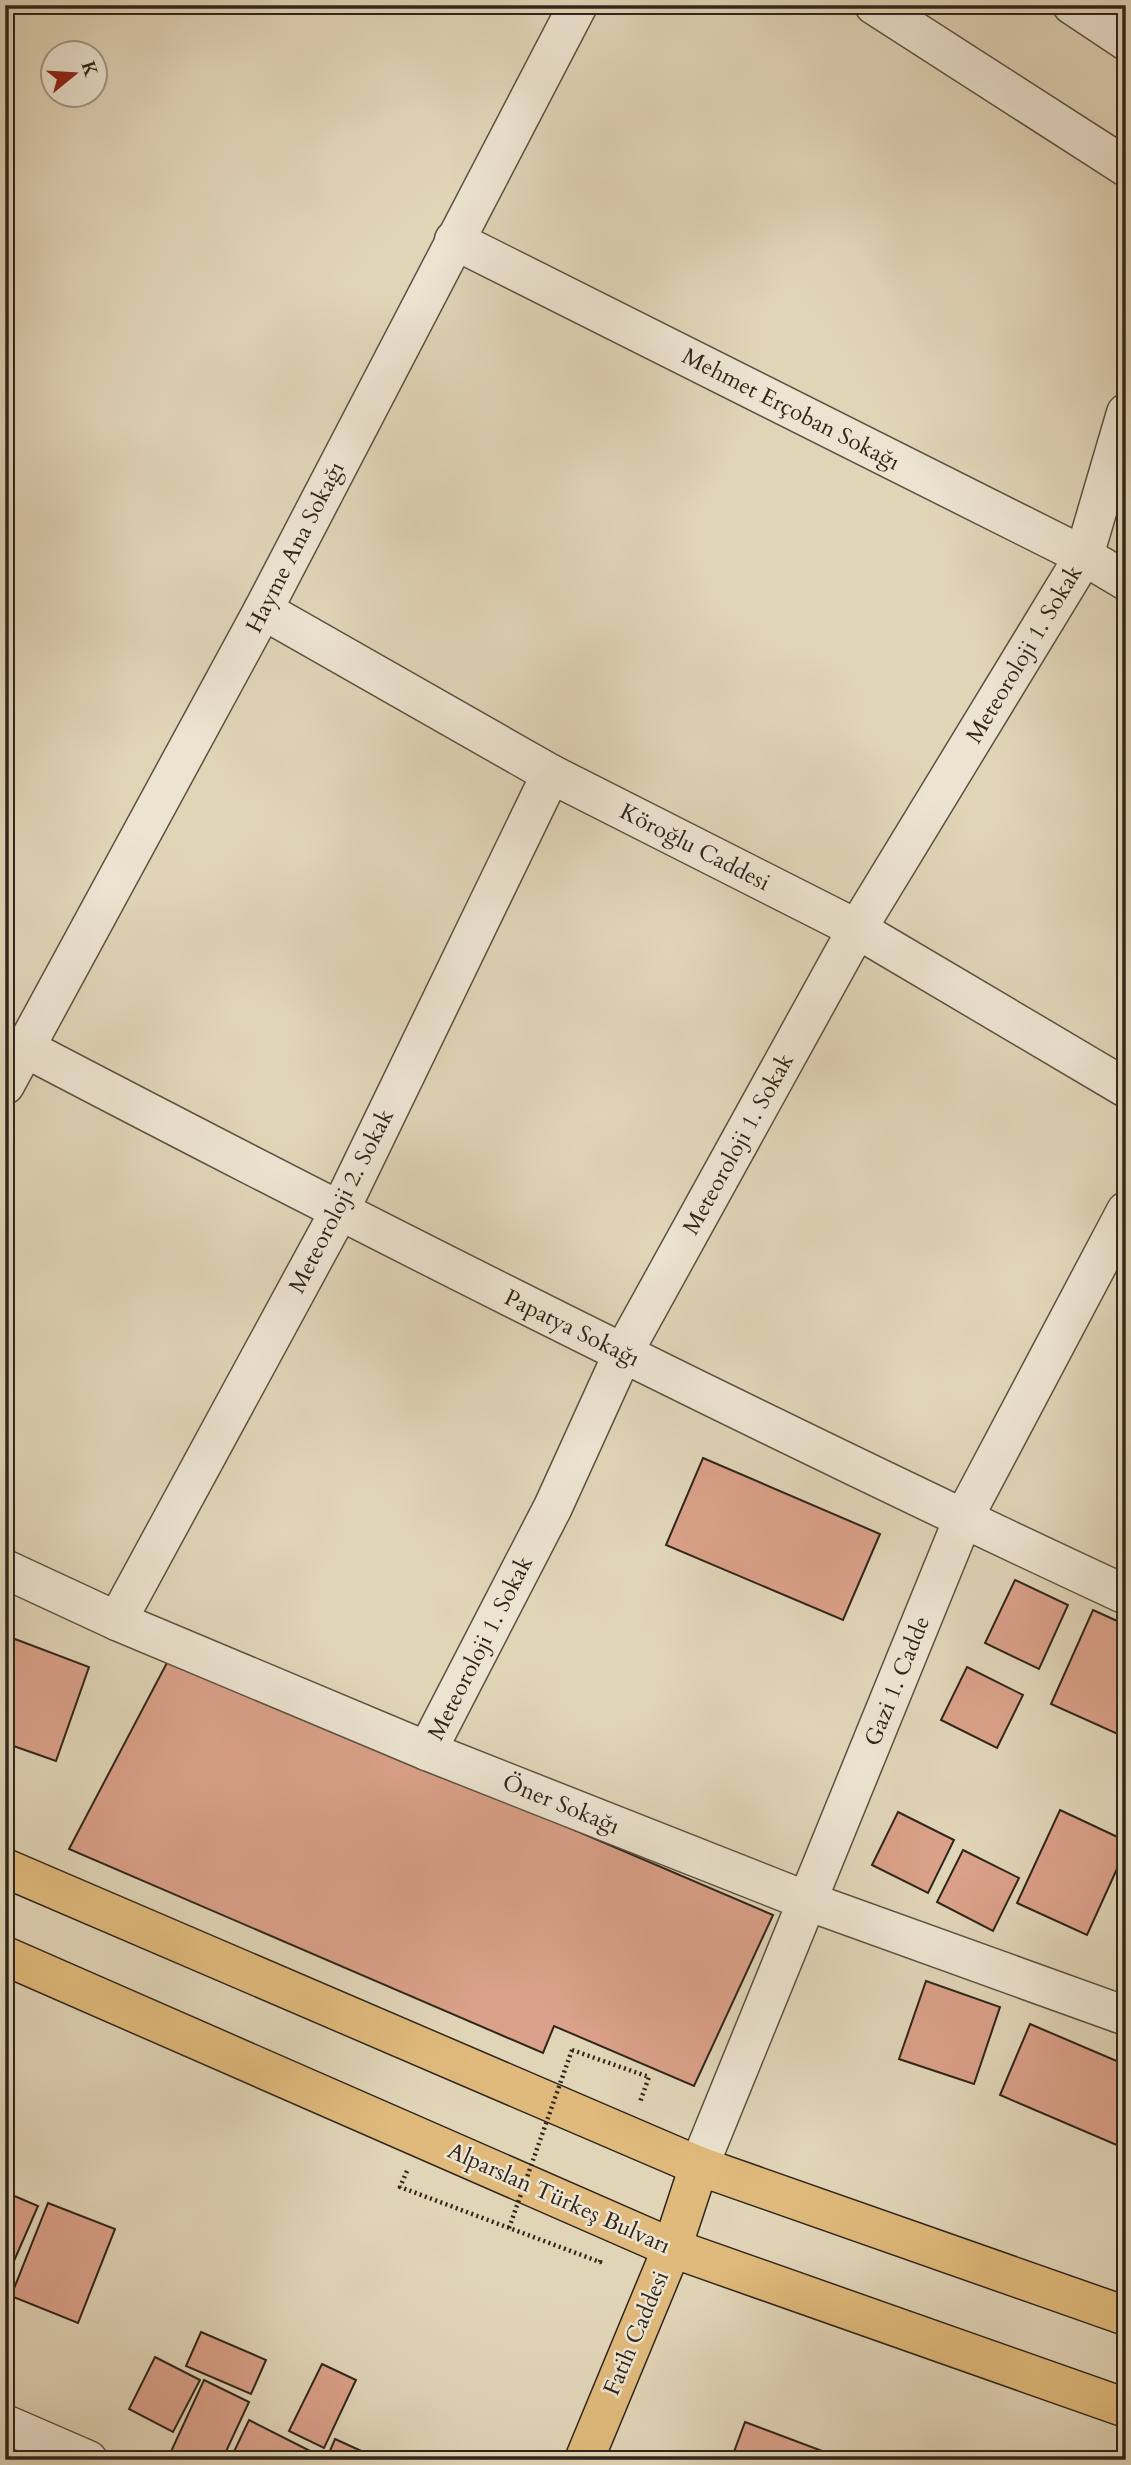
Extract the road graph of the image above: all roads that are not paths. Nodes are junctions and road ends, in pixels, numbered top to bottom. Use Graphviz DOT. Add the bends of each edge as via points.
graph roads {
  1 [pos="578,5"];
  2 [pos="874,5"];
  3 [pos="1072,5"];
  4 [pos="1126,41"];
  5 [pos="1126,167"];
  6 [pos="454,240"];
  7 [pos="1126,413"];
  8 [pos="1084,556"];
  9 [pos="1126,581"];
  10 [pos="263,610"];
  11 [pos="551,774"];
  12 [pos="857,929"];
  13 [pos="25,1048"];
  14 [pos="5,1085"];
  15 [pos="1126,1088"];
  16 [pos="1126,1211"];
  17 [pos="339,1212"];
  18 [pos="623,1353"];
  19 [pos="963,1520"];
  20 [pos="5,1569"];
  21 [pos="1126,1595"];
  22 [pos="117,1621"];
  23 [pos="427,1751"];
  24 [pos="5,1868"];
  25 [pos="807,1901"];
  26 [pos="5,1956"];
  27 [pos="1126,2016"];
  28 [pos="699,2166"];
  29 [pos="673,2248"];
  30 [pos="1126,2316"];
  31 [pos="1126,2408"];
  32 [pos="5,2424"];
  33 [pos="88,2460"];
  34 [pos="583,2460"];
  1 -- 6 [label="street, Hayme Ana Sokağı"];
  2 -- 5 [label="street"];
  3 -- 4 [label="street"];
  6 -- 8 [label="street, Mehmet Erçoban Sokağı"];
  6 -- 10 [label="street, Hayme Ana Sokağı"];
  7 -- 8 [label="street, Meteoroloji 1. Sokak"];
  8 -- 9 [label="street, Mehmet Erçoban Sokağı"];
  8 -- 12 [label="street, Meteoroloji 1. Sokak"];
  10 -- 11 [label="street, Köroğlu Caddesi"];
  10 -- 13 [label="street, Hayme Ana Sokağı"];
  11 -- 12 [label="street, Köroğlu Caddesi"];
  11 -- 17 [label="street, Meteoroloji 2. Sokak"];
  12 -- 15 [label="street, Köroğlu Caddesi"];
  12 -- 18 [label="street, Meteoroloji 1. Sokak"];
  13 -- 14 [label="street, Hayme Ana Sokağı"];
  13 -- 17 [label="street, Papatya Sokağı"];
  16 -- 19 [label="street, Gazi 1. Cadde"];
  17 -- 18 [label="street, Papatya Sokağı"];
  17 -- 22 [label="street, Meteoroloji 2. Sokak"];
  18 -- 19 [label="street, Papatya Sokağı"];
  18 -- 23 [label="street, Meteoroloji 1. Sokak" via="553,1507"];
  19 -- 21 [label="street, Papatya Sokağı"];
  19 -- 25 [label="street, Gazi 1. Cadde"];
  20 -- 22 [label="street, Öner Sokağı"];
  22 -- 23 [label="street, Öner Sokağı"];
  23 -- 25 [label="street, Öner Sokağı"];
  24 -- 28 [label="main road"];
  25 -- 27 [label="street, Öner Sokağı"];
  25 -- 28 [label="street, Gazi 1. Cadde"];
  26 -- 29 [label="main road, Alparslan Türkeş Bulvarı"];
  28 -- 29 [label="main road, Fatih Caddesi"];
  28 -- 30 [label="main road"];
  29 -- 31 [label="main road, Alparslan Türkeş Bulvarı"];
  29 -- 34 [label="main road, Fatih Caddesi"];
  32 -- 33 [label="street"];
}
